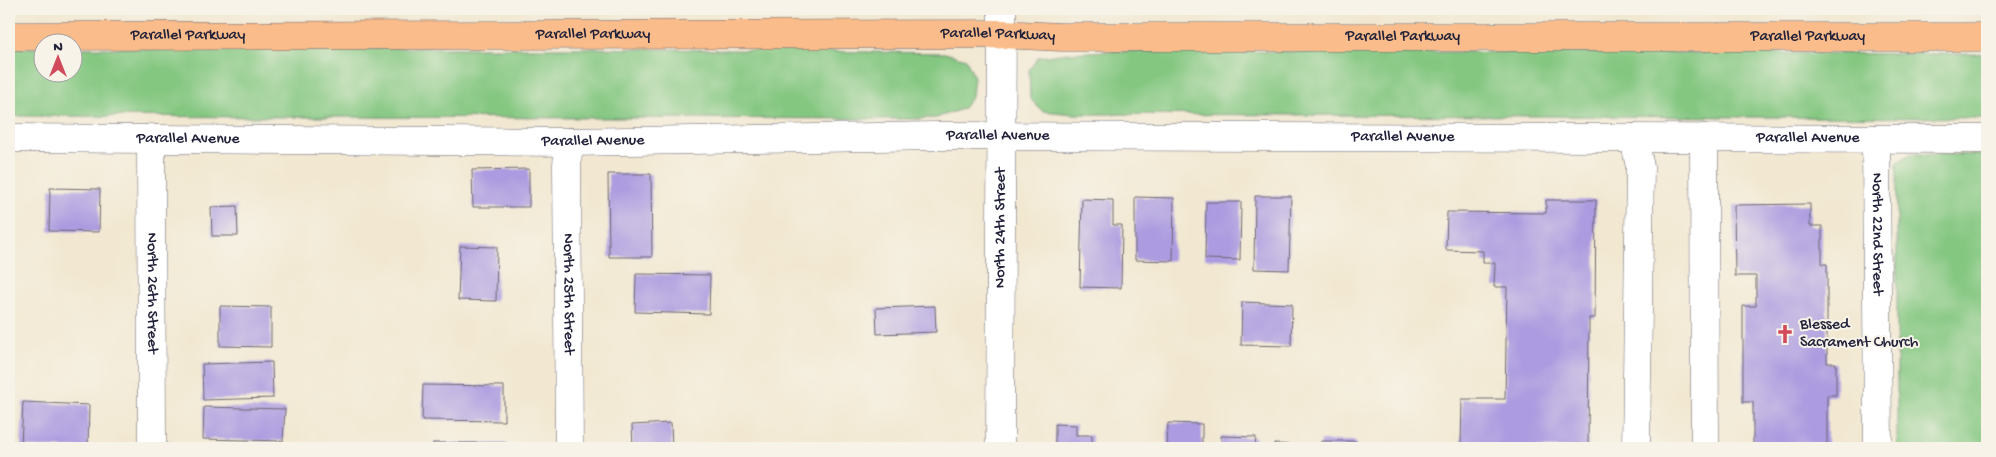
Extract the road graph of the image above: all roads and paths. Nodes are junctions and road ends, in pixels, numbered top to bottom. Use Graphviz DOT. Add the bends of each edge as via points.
graph roads {
  1 [pos="1002,21"];
  2 [pos="9,36"];
  3 [pos="1987,37"];
  4 [pos="1001,137"];
  5 [pos="9,138"];
  6 [pos="151,138"];
  7 [pos="1634,138"];
  8 [pos="1704,138"];
  9 [pos="1876,139"];
  10 [pos="1987,139"];
  11 [pos="568,142"];
  12 [pos="152,448"];
  13 [pos="569,448"];
  14 [pos="1000,448"];
  15 [pos="1636,448"];
  16 [pos="1705,448"];
  17 [pos="1878,448"];
  1 -- 2 [label="main road, Parallel Parkway"];
  1 -- 3 [label="main road, Parallel Parkway" via="1061,37"];
  1 -- 4 [label="street, North 24th Street"];
  4 -- 7 [label="street, Parallel Avenue"];
  4 -- 11 [label="street, Parallel Avenue"];
  4 -- 14 [label="street, North 24th Street"];
  5 -- 6 [label="street, Parallel Avenue"];
  6 -- 11 [label="street, Parallel Avenue"];
  6 -- 12 [label="street, North 26th Street"];
  7 -- 8 [label="street, Parallel Avenue"];
  7 -- 15 [label="street" via="1640,167"];
  8 -- 9 [label="street, Parallel Avenue"];
  8 -- 16 [label="street"];
  9 -- 10 [label="street, Parallel Avenue"];
  9 -- 17 [label="street, North 22nd Street"];
  11 -- 13 [label="street, North 25th Street"];
}
